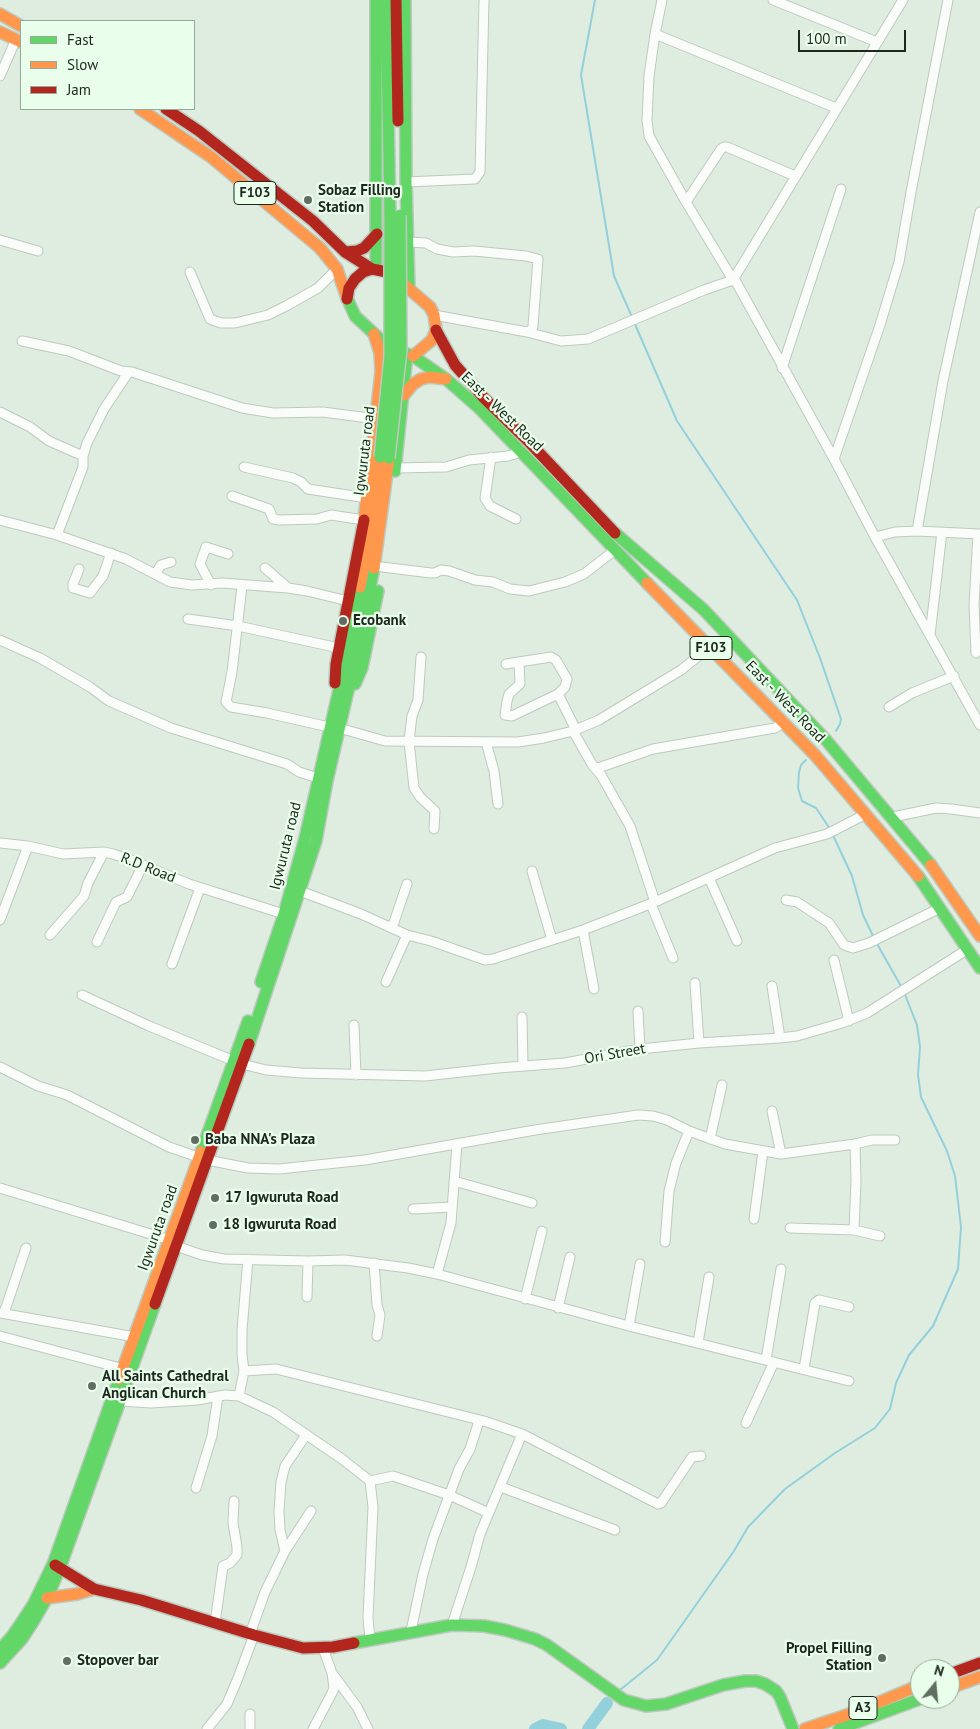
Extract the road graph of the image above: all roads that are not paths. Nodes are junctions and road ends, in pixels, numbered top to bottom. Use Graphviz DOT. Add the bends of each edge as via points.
graph roads {
  1 [pos="376,0"];
  2 [pos="386,0"];
  3 [pos="396,0"];
  4 [pos="405,0"];
  5 [pos="484,0"];
  6 [pos="662,0"];
  7 [pos="773,0"];
  8 [pos="903,0"];
  9 [pos="948,0"];
  10 [pos="0,14"];
  11 [pos="20,25"];
  12 [pos="0,32"];
  13 [pos="655,34"];
  14 [pos="19,40"];
  15 [pos="877,42"];
  16 [pos="0,76"];
  17 [pos="836,108"];
  18 [pos="141,110"];
  19 [pos="168,110"];
  20 [pos="218,145"];
  21 [pos="211,157"];
  22 [pos="794,176"];
  23 [pos="406,182"];
  24 [pos="841,190"];
  25 [pos="686,202"];
  26 [pos="980,212"];
  27 [pos="395,215"];
  28 [pos="377,234"];
  29 [pos="0,240"];
  30 [pos="408,242"];
  31 [pos="38,250"];
  32 [pos="345,252"];
  33 [pos="337,268"];
  34 [pos="374,269"];
  35 [pos="190,272"];
  36 [pos="733,280"];
  37 [pos="409,287"];
  38 [pos="346,299"];
  39 [pos="434,315"];
  40 [pos="436,330"];
  41 [pos="527,332"];
  42 [pos="374,334"];
  43 [pos="22,341"];
  44 [pos="410,355"];
  45 [pos="782,368"];
  46 [pos="128,373"];
  47 [pos="446,379"];
  48 [pos="404,395"];
  49 [pos="0,412"];
  50 [pos="376,418"];
  51 [pos="520,449"];
  52 [pos="83,456"];
  53 [pos="491,457"];
  54 [pos="834,459"];
  55 [pos="388,461"];
  56 [pos="244,467"];
  57 [pos="566,490"];
  58 [pos="232,496"];
  59 [pos="367,498"];
  60 [pos="516,519"];
  61 [pos="0,520"];
  62 [pos="364,520"];
  63 [pos="917,531"];
  64 [pos="942,532"];
  65 [pos="979,534"];
  66 [pos="58,535"];
  67 [pos="875,537"];
  68 [pos="615,550"];
  69 [pos="111,554"];
  70 [pos="228,554"];
  71 [pos="171,562"];
  72 [pos="382,567"];
  73 [pos="265,568"];
  74 [pos="79,569"];
  75 [pos="156,574"];
  76 [pos="211,585"];
  77 [pos="242,586"];
  78 [pos="288,588"];
  79 [pos="348,601"];
  80 [pos="188,619"];
  81 [pos="238,626"];
  82 [pos="930,636"];
  83 [pos="0,640"];
  84 [pos="710,647"];
  85 [pos="339,648"];
  86 [pos="976,653"];
  87 [pos="421,657"];
  88 [pos="519,662"];
  89 [pos="506,664"];
  90 [pos="954,676"];
  91 [pos="558,694"];
  92 [pos="340,703"];
  93 [pos="889,707"];
  94 [pos="784,722"];
  95 [pos="980,724"];
  96 [pos="334,727"];
  97 [pos="575,730"];
  98 [pos="409,742"];
  99 [pos="486,742"];
  100 [pos="594,767"];
  101 [pos="318,778"];
  102 [pos="498,804"];
  103 [pos="980,813"];
  104 [pos="866,814"];
  105 [pos="893,817"];
  106 [pos="434,829"];
  107 [pos="0,843"];
  108 [pos="28,846"];
  109 [pos="104,852"];
  110 [pos="143,865"];
  111 [pos="532,871"];
  112 [pos="709,878"];
  113 [pos="407,884"];
  114 [pos="200,888"];
  115 [pos="300,891"];
  116 [pos="786,900"];
  117 [pos="653,903"];
  118 [pos="940,908"];
  119 [pos="288,916"];
  120 [pos="0,920"];
  121 [pos="392,928"];
  122 [pos="583,930"];
  123 [pos="50,935"];
  124 [pos="407,935"];
  125 [pos="980,936"];
  126 [pos="552,940"];
  127 [pos="737,941"];
  128 [pos="97,942"];
  129 [pos="968,949"];
  130 [pos="673,958"];
  131 [pos="834,960"];
  132 [pos="172,964"];
  133 [pos="980,968"];
  134 [pos="386,982"];
  135 [pos="695,983"];
  136 [pos="772,986"];
  137 [pos="594,988"];
  138 [pos="82,995"];
  139 [pos="638,1012"];
  140 [pos="522,1017"];
  141 [pos="848,1021"];
  142 [pos="354,1025"];
  143 [pos="780,1038"];
  144 [pos="699,1042"];
  145 [pos="640,1049"];
  146 [pos="238,1062"];
  147 [pos="523,1066"];
  148 [pos="0,1067"];
  149 [pos="356,1075"];
  150 [pos="722,1084"];
  151 [pos="772,1111"];
  152 [pos="689,1131"];
  153 [pos="710,1139"];
  154 [pos="895,1140"];
  155 [pos="456,1144"];
  156 [pos="855,1144"];
  157 [pos="763,1151"];
  158 [pos="781,1154"];
  159 [pos="203,1159"];
  160 [pos="454,1181"];
  161 [pos="0,1188"];
  162 [pos="532,1203"];
  163 [pos="452,1207"];
  164 [pos="413,1209"];
  165 [pos="754,1219"];
  166 [pos="790,1228"];
  167 [pos="854,1230"];
  168 [pos="542,1231"];
  169 [pos="880,1236"];
  170 [pos="664,1242"];
  171 [pos="173,1243"];
  172 [pos="26,1248"];
  173 [pos="570,1257"];
  174 [pos="248,1259"];
  175 [pos="308,1261"];
  176 [pos="374,1263"];
  177 [pos="640,1264"];
  178 [pos="781,1269"];
  179 [pos="437,1274"];
  180 [pos="709,1277"];
  181 [pos="307,1297"];
  182 [pos="525,1299"];
  183 [pos="849,1307"];
  184 [pos="558,1308"];
  185 [pos="2,1313"];
  186 [pos="629,1326"];
  187 [pos="0,1336"];
  188 [pos="377,1336"];
  189 [pos="135,1337"];
  190 [pos="698,1344"];
  191 [pos="770,1361"];
  192 [pos="124,1369"];
  193 [pos="804,1369"];
  194 [pos="244,1372"];
  195 [pos="849,1381"];
  196 [pos="218,1396"];
  197 [pos="239,1396"];
  198 [pos="122,1401"];
  199 [pos="479,1421"];
  200 [pos="746,1424"];
  201 [pos="306,1434"];
  202 [pos="522,1434"];
  203 [pos="701,1456"];
  204 [pos="370,1481"];
  205 [pos="501,1487"];
  206 [pos="196,1488"];
  207 [pos="450,1495"];
  208 [pos="234,1501"];
  209 [pos="311,1511"];
  210 [pos="488,1513"];
  211 [pos="615,1530"];
  212 [pos="285,1551"];
  213 [pos="65,1556"];
  214 [pos="57,1566"];
  215 [pos="78,1578"];
  216 [pos="49,1584"];
  217 [pos="94,1589"];
  218 [pos="71,1594"];
  219 [pos="47,1598"];
  220 [pos="215,1623"];
  221 [pos="452,1625"];
  222 [pos="412,1631"];
  223 [pos="252,1635"];
  224 [pos="370,1639"];
  225 [pos="323,1648"];
  226 [pos="0,1650"];
  227 [pos="980,1662"];
  228 [pos="0,1663"];
  229 [pos="960,1670"];
  230 [pos="332,1673"];
  231 [pos="980,1676"];
  232 [pos="960,1684"];
  233 [pos="910,1689"];
  234 [pos="910,1703"];
  235 [pos="250,1714"];
  236 [pos="207,1729"];
  237 [pos="250,1729"];
  238 [pos="313,1729"];
  239 [pos="368,1729"];
  240 [pos="793,1729"];
  241 [pos="805,1729"];
  242 [pos="839,1729"];
  1 -- 28 [label="main road"];
  2 -- 27 [label="main road, Igwuruta road"];
  3 -- 27 [label="main road, Igwuruta road"];
  4 -- 23 [label="main road"];
  5 -- 23 [label="street" via="480,172 475,179"];
  6 -- 13 [label="street"];
  7 -- 15 [label="street"];
  8 -- 15 [label="street"];
  9 -- 54 [label="street" via="899,262"];
  10 -- 11 [label="main road"];
  12 -- 14 [label="main road"];
  13 -- 17 [label="street"];
  13 -- 25 [label="street" via="648,96 648,131"];
  14 -- 16 [label="street"];
  15 -- 17 [label="street"];
  17 -- 22 [label="street"];
  18 -- 21 [label="main road, F103"];
  19 -- 20 [label="main road, F103"];
  20 -- 21 [label="main road"];
  20 -- 32 [label="main road, F103"];
  21 -- 33 [label="main road, F103" via="320,248"];
  22 -- 25 [label="street" via="724,147"];
  22 -- 36 [label="street"];
  23 -- 30 [label="main road"];
  24 -- 45 [label="street"];
  25 -- 36 [label="street"];
  26 -- 63 [label="street" via="942,381"];
  27 -- 55 [label="main road, Igwuruta road, bridge"];
  28 -- 32 [label="main road" via="364,248"];
  28 -- 34 [label="main road"];
  29 -- 31 [label="street"];
  30 -- 37 [label="main road"];
  30 -- 41 [label="street" via="426,243 453,252 474,251 538,259 534,326"];
  32 -- 34 [label="main road, F103"];
  33 -- 35 [label="street" via="318,288 286,306 268,315 235,323 210,319"];
  33 -- 38 [label="main road, F103"];
  34 -- 37 [label="main road" via="386,272"];
  34 -- 38 [label="main road" via="355,278"];
  36 -- 41 [label="street" via="588,339 561,340"];
  36 -- 45 [label="street"];
  37 -- 39 [label="main road"];
  38 -- 42 [label="main road" via="355,316"];
  39 -- 40 [label="main road"];
  39 -- 41 [label="street"];
  40 -- 44 [label="main road" via="425,348"];
  40 -- 57 [label="main road, East - West Road / F103" via="455,364"];
  42 -- 44 [label="main road"];
  42 -- 50 [label="main road" via="381,372"];
  43 -- 46 [label="street" via="69,351"];
  44 -- 47 [label="main road, East - West Road / F103"];
  44 -- 48 [label="main road"];
  45 -- 54 [label="street"];
  46 -- 50 [label="street" via="242,408 273,413 322,412"];
  46 -- 52 [label="street" via="104,409"];
  47 -- 48 [label="main road" via="421,379"];
  47 -- 51 [label="main road, East - West Road / F103"];
  48 -- 55 [label="main road"];
  49 -- 52 [label="street" via="30,427 48,442"];
  50 -- 59 [label="main road"];
  51 -- 53 [label="street" via="515,454"];
  51 -- 57 [label="main road, East - West Road / F103"];
  52 -- 66 [label="street" via="83,467"];
  53 -- 55 [label="street" via="446,467"];
  53 -- 60 [label="street" via="485,498 490,506"];
  54 -- 67 [label="street"];
  55 -- 72 [label="main road"];
  55 -- 92 [label="main road, Igwuruta road" via="368,546"];
  56 -- 59 [label="street" via="293,478 308,489"];
  57 -- 68 [label="main road, East - West Road / F103"];
  57 -- 105 [label="main road, East - West Road / F103" via="720,626"];
  58 -- 62 [label="street" via="269,509 273,519 317,519 332,515"];
  59 -- 62 [label="main road"];
  61 -- 66 [label="street"];
  62 -- 79 [label="main road"];
  63 -- 64 [label="street"];
  63 -- 67 [label="street"];
  64 -- 65 [label="street"];
  64 -- 82 [label="street"];
  65 -- 86 [label="street" via="974,605"];
  66 -- 69 [label="street"];
  67 -- 82 [label="street"];
  68 -- 72 [label="street" via="584,574 530,591 510,589 449,571 441,570 435,574"];
  68 -- 84 [label="main road, East - West Road / F103"];
  69 -- 74 [label="street" via="103,576 90,593 73,588"];
  69 -- 75 [label="street"];
  70 -- 76 [label="street" via="206,546 200,564"];
  71 -- 75 [label="street" via="161,565"];
  72 -- 92 [label="main road" via="362,668"];
  73 -- 78 [label="street"];
  75 -- 76 [label="street" via="170,582"];
  76 -- 77 [label="street"];
  77 -- 78 [label="street"];
  77 -- 81 [label="street"];
  78 -- 79 [label="street"];
  79 -- 85 [label="main road"];
  80 -- 81 [label="street"];
  81 -- 85 [label="street"];
  81 -- 96 [label="street" via="226,702 231,707"];
  82 -- 90 [label="street"];
  83 -- 101 [label="street" via="40,658 109,701 171,728 286,764"];
  84 -- 94 [label="main road, East - West Road / F103"];
  84 -- 97 [label="street" via="682,670 643,694"];
  85 -- 92 [label="main road" via="336,664"];
  87 -- 98 [label="street" via="418,700 412,716"];
  88 -- 89 [label="street"];
  88 -- 91 [label="street" via="551,657 556,660 567,679"];
  88 -- 91 [label="street" via="520,684 510,694 505,715 512,716"];
  90 -- 93 [label="street"];
  90 -- 95 [label="street"];
  91 -- 97 [label="street"];
  92 -- 96 [label="main road, Igwuruta road"];
  94 -- 100 [label="street" via="775,728 653,749"];
  94 -- 104 [label="main road, East - West Road / F103"];
  96 -- 98 [label="street" via="385,741"];
  96 -- 101 [label="main road, Igwuruta road"];
  96 -- 115 [label="main road, Igwuruta road" via="316,841"];
  97 -- 99 [label="street" via="536,740"];
  97 -- 100 [label="street"];
  98 -- 99 [label="street"];
  98 -- 106 [label="street" via="414,788 435,811"];
  99 -- 102 [label="street"];
  100 -- 117 [label="street" via="630,826"];
  101 -- 119 [label="main road, Igwuruta road"];
  103 -- 105 [label="street" via="936,808"];
  104 -- 112 [label="street" via="827,834 782,845"];
  104 -- 118 [label="main road, East - West Road / F103" via="914,870"];
  105 -- 125 [label="main road, East - West Road / F103" via="925,856"];
  107 -- 108 [label="street, R.D Road"];
  108 -- 109 [label="street, R.D Road" via="63,854"];
  108 -- 120 [label="street"];
  109 -- 110 [label="street, R.D Road"];
  109 -- 123 [label="street" via="84,896"];
  110 -- 114 [label="street, R.D Road"];
  110 -- 128 [label="street" via="127,896 116,902"];
  111 -- 126 [label="street"];
  112 -- 117 [label="street"];
  112 -- 127 [label="street"];
  113 -- 121 [label="street"];
  114 -- 119 [label="street, R.D Road"];
  114 -- 132 [label="street"];
  115 -- 119 [label="main road, Igwuruta road"];
  115 -- 121 [label="street"];
  116 -- 118 [label="street" via="797,902 829,923 844,945 849,947 869,943"];
  117 -- 122 [label="street"];
  117 -- 130 [label="street"];
  118 -- 129 [label="main road, East - West Road / F103"];
  119 -- 146 [label="main road, Igwuruta road"];
  121 -- 124 [label="street"];
  122 -- 126 [label="street"];
  122 -- 137 [label="street"];
  124 -- 126 [label="street" via="486,960"];
  124 -- 134 [label="street"];
  129 -- 133 [label="main road, East - West Road / F103"];
  129 -- 141 [label="street, Ori Street" via="867,1013"];
  131 -- 141 [label="street"];
  135 -- 144 [label="street"];
  136 -- 143 [label="street"];
  138 -- 146 [label="street, Ori Street"];
  139 -- 145 [label="street"];
  140 -- 147 [label="street"];
  141 -- 143 [label="street, Ori Street"];
  142 -- 149 [label="street"];
  143 -- 144 [label="street, Ori Street"];
  144 -- 145 [label="street, Ori Street"];
  145 -- 147 [label="street, Ori Street"];
  146 -- 149 [label="street, Ori Street" via="276,1071"];
  146 -- 159 [label="main road, Igwuruta road"];
  147 -- 149 [label="street, Ori Street" via="424,1076"];
  148 -- 159 [label="street" via="38,1086 67,1095 168,1147"];
  150 -- 153 [label="street"];
  151 -- 158 [label="street"];
  152 -- 153 [label="street"];
  152 -- 155 [label="street" via="667,1120 638,1115"];
  152 -- 170 [label="street" via="669,1191"];
  153 -- 157 [label="street"];
  154 -- 156 [label="street"];
  155 -- 159 [label="street" via="365,1160 279,1169 248,1168"];
  155 -- 160 [label="street"];
  156 -- 158 [label="street"];
  156 -- 167 [label="street"];
  157 -- 158 [label="street"];
  157 -- 165 [label="street"];
  159 -- 171 [label="main road, Igwuruta road"];
  160 -- 162 [label="street"];
  160 -- 163 [label="street"];
  161 -- 171 [label="street"];
  163 -- 164 [label="street"];
  163 -- 179 [label="street" via="450,1233"];
  166 -- 167 [label="street"];
  167 -- 169 [label="street"];
  168 -- 182 [label="street"];
  171 -- 174 [label="street" via="202,1255"];
  171 -- 189 [label="main road, Igwuruta road"];
  171 -- 198 [label="main road, Igwuruta road"];
  172 -- 185 [label="street"];
  173 -- 184 [label="street"];
  174 -- 175 [label="street"];
  174 -- 194 [label="street" via="242,1330"];
  175 -- 176 [label="street"];
  175 -- 181 [label="street"];
  176 -- 179 [label="street"];
  176 -- 188 [label="street" via="380,1314"];
  177 -- 186 [label="street"];
  178 -- 191 [label="street"];
  179 -- 182 [label="street"];
  180 -- 190 [label="street"];
  182 -- 184 [label="street"];
  183 -- 193 [label="street" via="819,1300 815,1302"];
  184 -- 186 [label="street"];
  185 -- 189 [label="street"];
  186 -- 190 [label="street"];
  187 -- 192 [label="street"];
  189 -- 192 [label="main road, Igwuruta road"];
  190 -- 191 [label="street"];
  191 -- 193 [label="street"];
  191 -- 200 [label="street"];
  192 -- 214 [label="main road, Igwuruta road"];
  193 -- 195 [label="street"];
  194 -- 197 [label="street"];
  194 -- 199 [label="street" via="276,1369"];
  196 -- 197 [label="street"];
  196 -- 198 [label="street" via="151,1403"];
  196 -- 206 [label="street" via="212,1436"];
  197 -- 201 [label="street" via="262,1406"];
  198 -- 213 [label="main road, Igwuruta road"];
  199 -- 202 [label="street"];
  199 -- 207 [label="street"];
  201 -- 204 [label="street"];
  201 -- 212 [label="street" via="282,1473 279,1512"];
  202 -- 203 [label="street" via="658,1504 692,1457"];
  202 -- 205 [label="street"];
  204 -- 207 [label="street" via="393,1476"];
  204 -- 224 [label="street" via="374,1506 368,1618"];
  205 -- 210 [label="street"];
  205 -- 211 [label="street"];
  207 -- 210 [label="street"];
  207 -- 222 [label="street" via="423,1574"];
  208 -- 220 [label="street" via="237,1555 223,1566"];
  209 -- 212 [label="street"];
  210 -- 221 [label="street"];
  212 -- 223 [label="street" via="265,1592"];
  213 -- 214 [label="main road, Igwuruta road"];
  213 -- 215 [label="main road"];
  214 -- 215 [label="main road"];
  214 -- 216 [label="main road, Igwuruta road"];
  215 -- 217 [label="main road"];
  216 -- 218 [label="main road"];
  216 -- 219 [label="main road, Igwuruta road"];
  216 -- 226 [label="main road, Igwuruta road"];
  217 -- 218 [label="main road"];
  217 -- 220 [label="main road"];
  218 -- 219 [label="main road"];
  219 -- 228 [label="main road, Igwuruta road" via="22,1639"];
  220 -- 223 [label="main road"];
  221 -- 222 [label="main road"];
  221 -- 240 [label="main road" via="484,1626 535,1639 624,1700 646,1706 666,1704 723,1685 745,1681 765,1684 780,1697"];
  222 -- 224 [label="main road"];
  223 -- 225 [label="main road" via="303,1648"];
  223 -- 236 [label="street" via="226,1704"];
  224 -- 225 [label="main road"];
  225 -- 230 [label="street"];
  227 -- 229 [label="main road"];
  230 -- 238 [label="street" via="334,1688"];
  230 -- 239 [label="street" via="357,1706"];
  231 -- 232 [label="main road"];
  233 -- 241 [label="main road, A3"];
  234 -- 242 [label="main road, A3"];
  235 -- 237 [label="street"];
}
